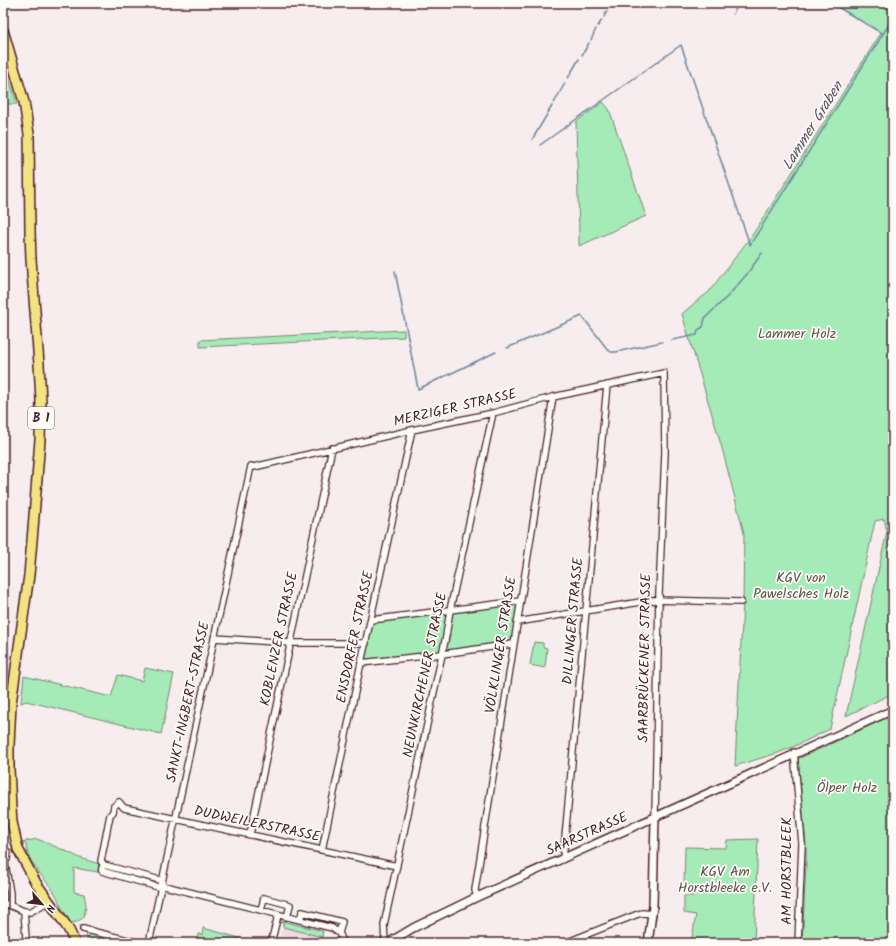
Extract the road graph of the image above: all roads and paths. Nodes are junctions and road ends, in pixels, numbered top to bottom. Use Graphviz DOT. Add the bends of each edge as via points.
graph roads {
  1 [pos="3,30"];
  2 [pos="664,373"];
  3 [pos="607,385"];
  4 [pos="553,397"];
  5 [pos="493,413"];
  6 [pos="412,430"];
  7 [pos="332,448"];
  8 [pos="251,466"];
  9 [pos="659,600"];
  10 [pos="520,601"];
  11 [pos="742,602"];
  12 [pos="450,610"];
  13 [pos="586,611"];
  14 [pos="371,620"];
  15 [pos="517,622"];
  16 [pos="214,638"];
  17 [pos="291,643"];
  18 [pos="366,643"];
  19 [pos="513,644"];
  20 [pos="442,654"];
  21 [pos="361,663"];
  22 [pos="893,710"];
  23 [pos="794,753"];
  24 [pos="655,818"];
  25 [pos="176,819"];
  26 [pos="250,834"];
  27 [pos="322,850"];
  28 [pos="8,852"];
  29 [pos="563,859"];
  30 [pos="4,863"];
  31 [pos="397,866"];
  32 [pos="161,884"];
  33 [pos="477,898"];
  34 [pos="49,902"];
  35 [pos="3,903"];
  36 [pos="10,905"];
  37 [pos="261,910"];
  38 [pos="24,911"];
  39 [pos="653,914"];
  40 [pos="278,915"];
  41 [pos="287,917"];
  42 [pos="300,920"];
  43 [pos="83,929"];
  44 [pos="339,933"];
  45 [pos="390,941"];
  46 [pos="26,943"];
  47 [pos="76,943"];
  48 [pos="140,943"];
  49 [pos="149,943"];
  50 [pos="271,943"];
  51 [pos="344,943"];
  52 [pos="384,943"];
  53 [pos="566,943"];
  54 [pos="648,943"];
  55 [pos="798,943"];
  1 -- 34 [label="main road, B 1" via="24,102 28,128 31,252 41,400 30,560 11,704 9,777 12,822 18,849"];
  2 -- 3 [label="street, MERZIGER STRASSE"];
  2 -- 9 [label="street, SAARBRÜCKENER STRASSE" via="665,453"];
  3 -- 4 [label="street, MERZIGER STRASSE"];
  3 -- 13 [label="street, DILLINGER STRASSE"];
  4 -- 5 [label="street, MERZIGER STRASSE"];
  4 -- 10 [label="street, VÖLKLINGER STRASSE"];
  5 -- 6 [label="street, MERZIGER STRASSE"];
  5 -- 12 [label="street, NEUNKIRCHENER STRASSE"];
  6 -- 7 [label="street, MERZIGER STRASSE"];
  6 -- 14 [label="street, ENSDORFER STRASSE"];
  7 -- 8 [label="street, MERZIGER STRASSE"];
  7 -- 17 [label="street, KOBLENZER STRASSE"];
  8 -- 16 [label="street, SANKT-INGBERT-STRASSE"];
  9 -- 11 [label="street"];
  9 -- 13 [label="street"];
  9 -- 24 [label="street, SAARBRÜCKENER STRASSE"];
  10 -- 12 [label="street"];
  10 -- 15 [label="street, VÖLKLINGER STRASSE"];
  12 -- 14 [label="street"];
  12 -- 20 [label="street, NEUNKIRCHENER STRASSE"];
  13 -- 15 [label="street"];
  13 -- 29 [label="street, DILLINGER STRASSE"];
  14 -- 18 [label="street, ENSDORFER STRASSE"];
  15 -- 19 [label="street, VÖLKLINGER STRASSE"];
  16 -- 17 [label="street"];
  16 -- 25 [label="street, SANKT-INGBERT-STRASSE"];
  17 -- 18 [label="street"];
  17 -- 26 [label="street, KOBLENZER STRASSE"];
  18 -- 21 [label="street, ENSDORFER STRASSE"];
  19 -- 20 [label="street"];
  19 -- 33 [label="street, VÖLKLINGER STRASSE" via="475,890"];
  20 -- 21 [label="street"];
  20 -- 31 [label="street, NEUNKIRCHENER STRASSE"];
  21 -- 27 [label="street, ENSDORFER STRASSE"];
  22 -- 23 [label="street, SAARSTRASSE"];
  23 -- 24 [label="street, SAARSTRASSE"];
  23 -- 55 [label="street, AM HORSTBLEEK" via="802,844"];
  24 -- 29 [label="street, SAARSTRASSE"];
  24 -- 39 [label="street, SAARBRÜCKENER STRASSE"];
  25 -- 26 [label="street, DUDWEILERSTRASSE"];
  25 -- 32 [label="street, SANKT-INGBERT-STRASSE"];
  25 -- 32 [label="street, DUDWEILERSTRASSE" via="124,808 119,802 110,815 101,861 104,865 160,880"];
  26 -- 27 [label="street, DUDWEILERSTRASSE"];
  27 -- 31 [label="street, DUDWEILERSTRASSE"];
  28 -- 30 [label="street"];
  29 -- 33 [label="street, SAARSTRASSE"];
  30 -- 36 [label="street"];
  31 -- 52 [label="street, NEUNKIRCHENER STRASSE" via="384,925"];
  32 -- 37 [label="street"];
  32 -- 49 [label="street, SANKT-INGBERT-STRASSE"];
  33 -- 45 [label="street, SAARSTRASSE"];
  34 -- 38 [label="street" via="30,912"];
  34 -- 47 [label="main road, B 1"];
  35 -- 36 [label="street"];
  36 -- 38 [label="street"];
  37 -- 40 [label="street"];
  37 -- 41 [label="street" via="264,898 290,905"];
  38 -- 46 [label="street"];
  39 -- 53 [label="street" via="638,914"];
  39 -- 54 [label="street, SAARBRÜCKENER STRASSE"];
  40 -- 41 [label="street"];
  40 -- 50 [label="street"];
  41 -- 42 [label="street"];
  42 -- 44 [label="street" via="332,928"];
  42 -- 44 [label="street" via="302,912 342,922"];
  43 -- 48 [label="street"];
  44 -- 51 [label="street"];
}
